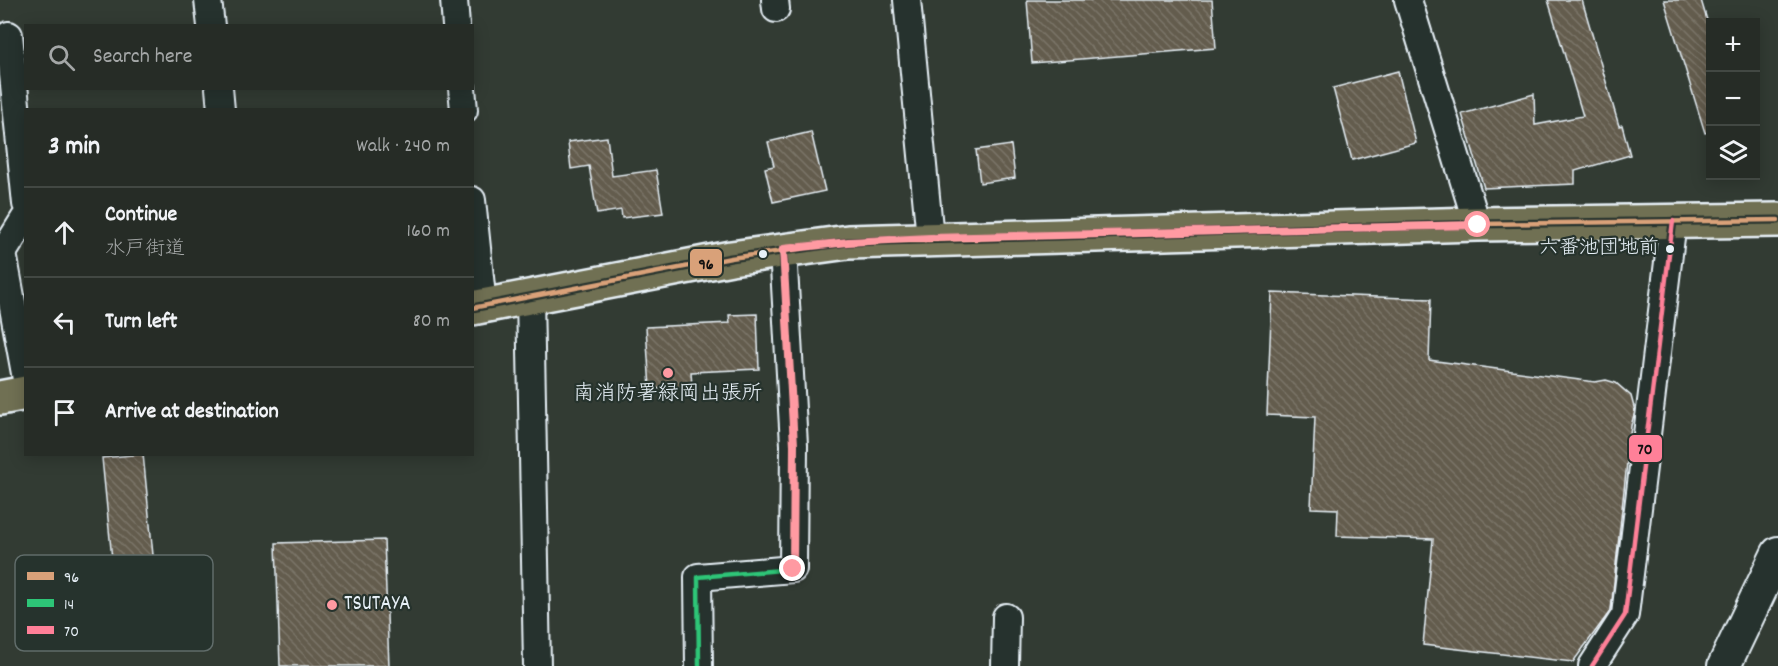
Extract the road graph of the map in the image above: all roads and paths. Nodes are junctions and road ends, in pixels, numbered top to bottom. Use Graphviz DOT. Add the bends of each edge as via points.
graph roads {
  1 [pos="208,0"];
  2 [pos="454,0"];
  3 [pos="906,0"];
  4 [pos="1408,0"];
  5 [pos="211,24"];
  6 [pos="456,24"];
  7 [pos="9,35"];
  8 [pos="219,90"];
  9 [pos="462,90"];
  10 [pos="221,108"];
  11 [pos="464,108"];
  12 [pos="24,184"];
  13 [pos="24,219"];
  14 [pos="1778,220"];
  15 [pos="1673,221"];
  16 [pos="1478,225"];
  17 [pos="474,236"];
  18 [pos="930,238"];
  19 [pos="783,249"];
  20 [pos="530,296"];
  21 [pos="478,307"];
  22 [pos="24,369"];
  23 [pos="24,393"];
  24 [pos="0,398"];
  25 [pos="1778,553"];
  26 [pos="1006,617"];
  27 [pos="537,666"];
  28 [pos="699,666"];
  29 [pos="1005,666"];
  30 [pos="1593,666"];
  31 [pos="1724,666"];
  1 -- 5 [label="street"];
  2 -- 6 [label="street"];
  3 -- 18 [label="street"];
  4 -- 16 [label="street"];
  7 -- 12 [label="street"];
  8 -- 10 [label="street"];
  9 -- 11 [label="street"];
  13 -- 22 [label="street" via="3,253"];
  14 -- 15 [label="main road"];
  15 -- 16 [label="main road"];
  15 -- 30 [label="street" via="1625,615"];
  16 -- 18 [label="main road"];
  17 -- 21 [label="street"];
  18 -- 19 [label="main road"];
  19 -- 20 [label="main road"];
  19 -- 28 [label="street" via="794,445 793,569 698,577"];
  20 -- 21 [label="main road"];
  20 -- 27 [label="street"];
  23 -- 24 [label="main road"];
  25 -- 31 [label="street"];
  26 -- 29 [label="street"];
}
